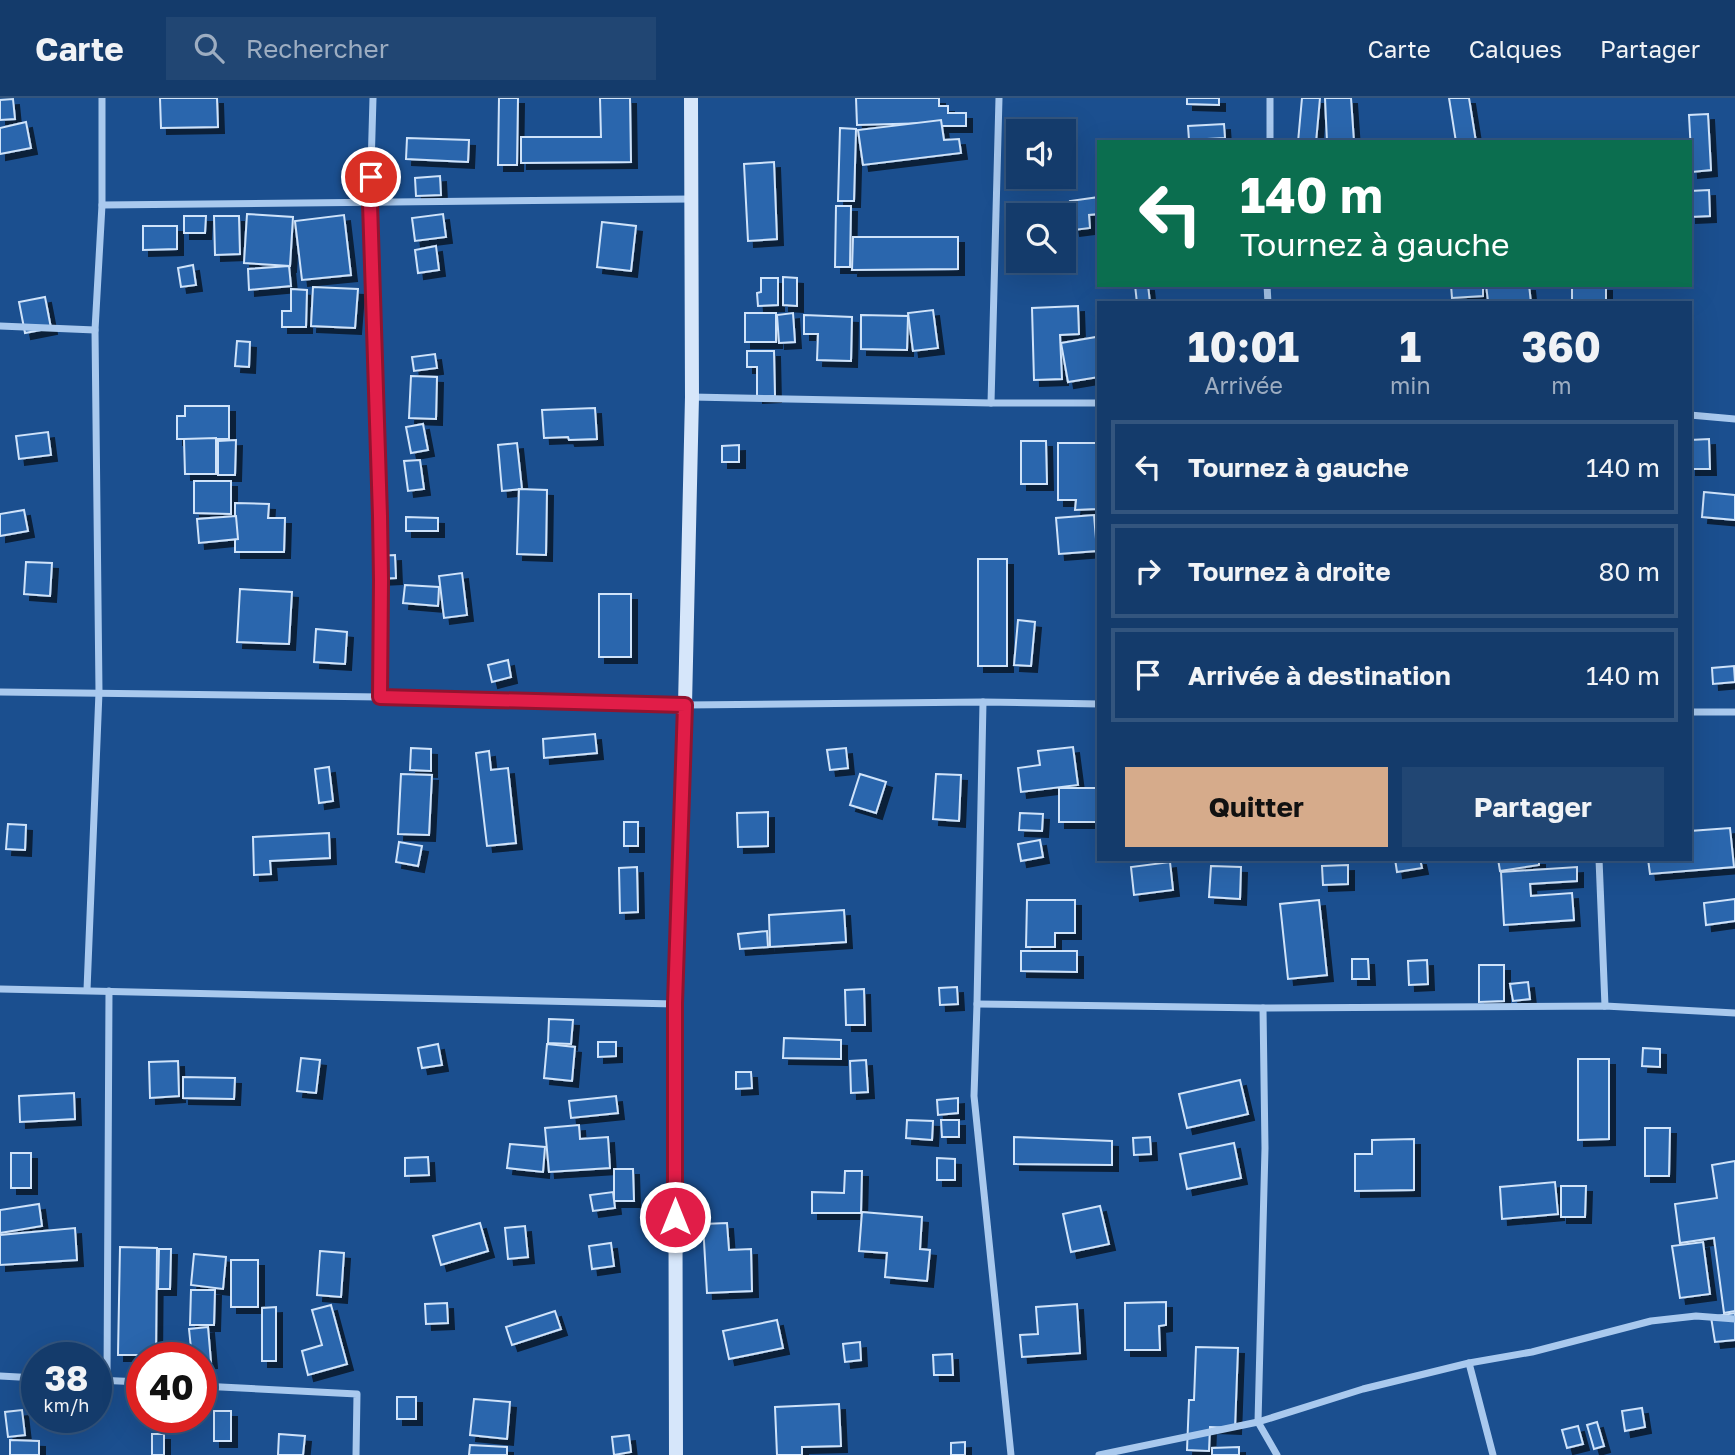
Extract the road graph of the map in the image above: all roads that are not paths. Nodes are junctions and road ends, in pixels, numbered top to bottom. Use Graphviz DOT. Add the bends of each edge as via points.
graph roads {
  1 [pos="102,98"];
  2 [pos="373,98"];
  3 [pos="691,98"];
  4 [pos="999,98"];
  5 [pos="1270,98"];
  6 [pos="1270,140"];
  7 [pos="692,199"];
  8 [pos="370,203"];
  9 [pos="102,205"];
  10 [pos="0,326"];
  11 [pos="96,330"];
  12 [pos="692,397"];
  13 [pos="991,403"];
  14 [pos="1097,404"];
  15 [pos="1692,415"];
  16 [pos="1735,419"];
  17 [pos="0,692"];
  18 [pos="99,692"];
  19 [pos="380,697"];
  20 [pos="983,702"];
  21 [pos="1097,704"];
  22 [pos="685,705"];
  23 [pos="1692,712"];
  24 [pos="1735,712"];
  25 [pos="1599,861"];
  26 [pos="0,989"];
  27 [pos="86,990"];
  28 [pos="109,991"];
  29 [pos="675,1003"];
  30 [pos="978,1004"];
  31 [pos="1605,1006"];
  32 [pos="1263,1008"];
  33 [pos="1735,1013"];
  34 [pos="1735,1319"];
  35 [pos="107,1342"];
  36 [pos="1469,1363"];
  37 [pos="0,1376"];
  38 [pos="21,1377"];
  39 [pos="217,1386"];
  40 [pos="1258,1422"];
  41 [pos="356,1455"];
  42 [pos="676,1455"];
  43 [pos="1011,1455"];
  44 [pos="1099,1455"];
  45 [pos="1277,1455"];
  46 [pos="1493,1455"];
  1 -- 9 [label="street"];
  2 -- 8 [label="street"];
  3 -- 7 [label="street"];
  4 -- 13 [label="street"];
  5 -- 6 [label="street"];
  7 -- 8 [label="street"];
  7 -- 12 [label="street"];
  8 -- 9 [label="street"];
  8 -- 19 [label="street" via="380,516"];
  9 -- 11 [label="street"];
  10 -- 11 [label="street"];
  11 -- 18 [label="street"];
  12 -- 13 [label="street"];
  12 -- 22 [label="street"];
  13 -- 14 [label="street"];
  15 -- 16 [label="street"];
  17 -- 18 [label="street"];
  18 -- 19 [label="street"];
  18 -- 27 [label="street"];
  19 -- 22 [label="street"];
  20 -- 21 [label="street"];
  20 -- 22 [label="street"];
  20 -- 30 [label="street"];
  22 -- 29 [label="street"];
  23 -- 24 [label="street"];
  25 -- 31 [label="street"];
  26 -- 27 [label="street"];
  27 -- 28 [label="street"];
  28 -- 29 [label="street"];
  28 -- 35 [label="street"];
  29 -- 42 [label="street"];
  30 -- 32 [label="street"];
  30 -- 43 [label="street" via="974,1096"];
  31 -- 32 [label="street"];
  31 -- 33 [label="street"];
  32 -- 40 [label="street" via="1265,1148"];
  34 -- 36 [label="street" via="1696,1316 1651,1321"];
  36 -- 40 [label="street" via="1363,1389"];
  36 -- 46 [label="street"];
  37 -- 38 [label="street"];
  39 -- 41 [label="street" via="357,1394"];
  40 -- 44 [label="street"];
  40 -- 45 [label="street"];
}
